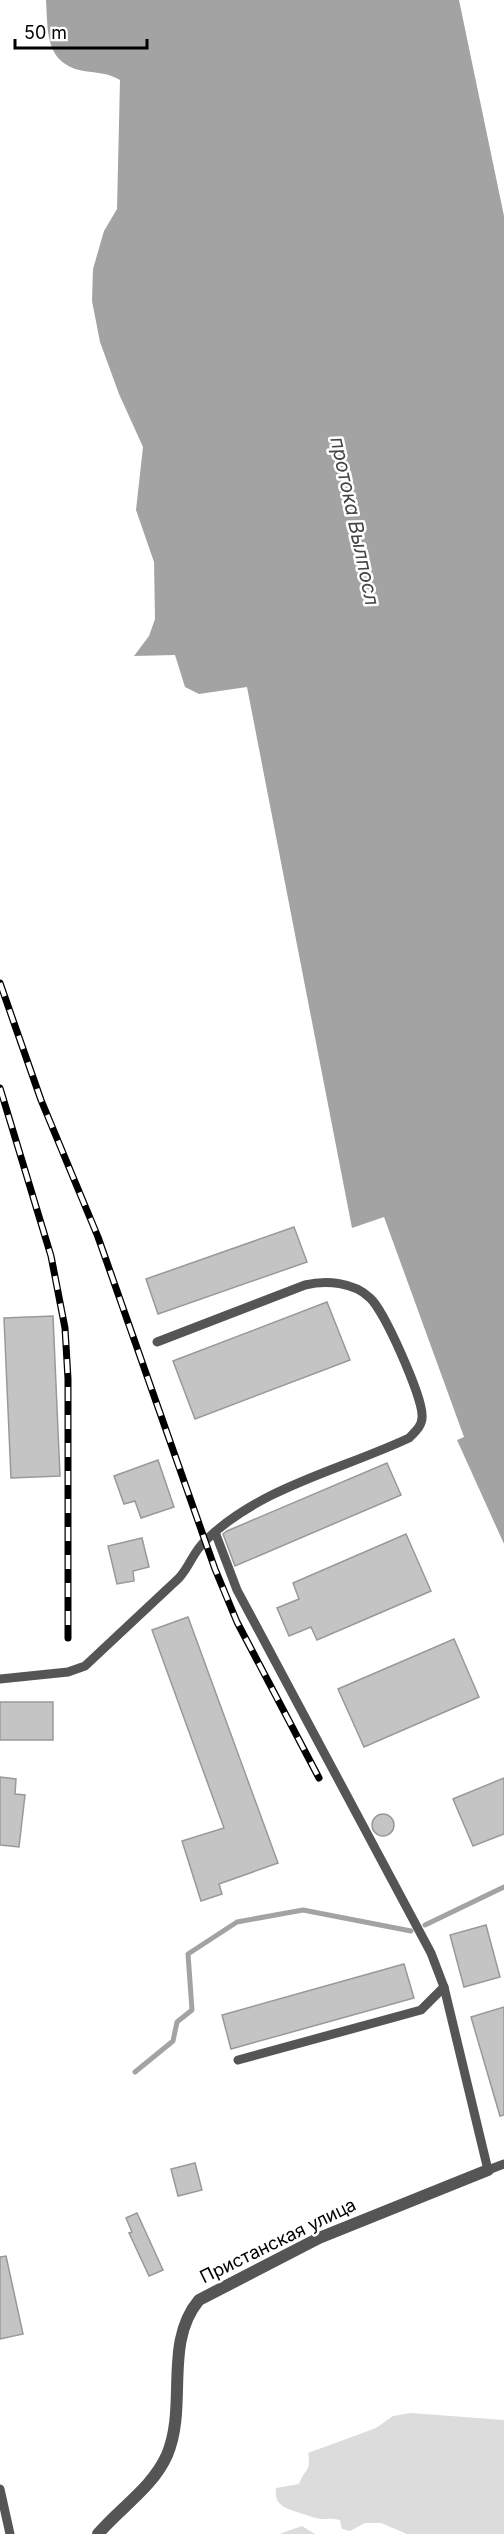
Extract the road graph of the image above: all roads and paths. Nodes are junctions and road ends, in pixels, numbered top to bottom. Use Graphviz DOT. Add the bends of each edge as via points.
graph roads {
  1 [pos="157,1342"];
  2 [pos="215,1532"];
  3 [pos="0,1679"];
  4 [pos="444,1987"];
  5 [pos="238,2060"];
  6 [pos="504,2164"];
  7 [pos="488,2170"];
  8 [pos="0,2489"];
  9 [pos="10,2534"];
  10 [pos="98,2534"];
  1 -- 2 [label="lane" via="305,1285 344,1285 358,1289 377,1306 420,1403 423,1417 419,1429 409,1438 279,1491 243,1510"];
  2 -- 3 [label="lane" via="196,1550 186,1571 94,1660 68,1672"];
  2 -- 4 [label="lane" via="237,1590 431,1953"];
  4 -- 5 [label="lane" via="421,2010"];
  4 -- 7 [label="lane"];
  6 -- 7 [label="lane"];
  7 -- 10 [label="street, Пристанская улица" via="319,2238 199,2300 191,2310 180,2349 176,2415 168,2454 155,2476"];
  8 -- 9 [label="lane"];
}
